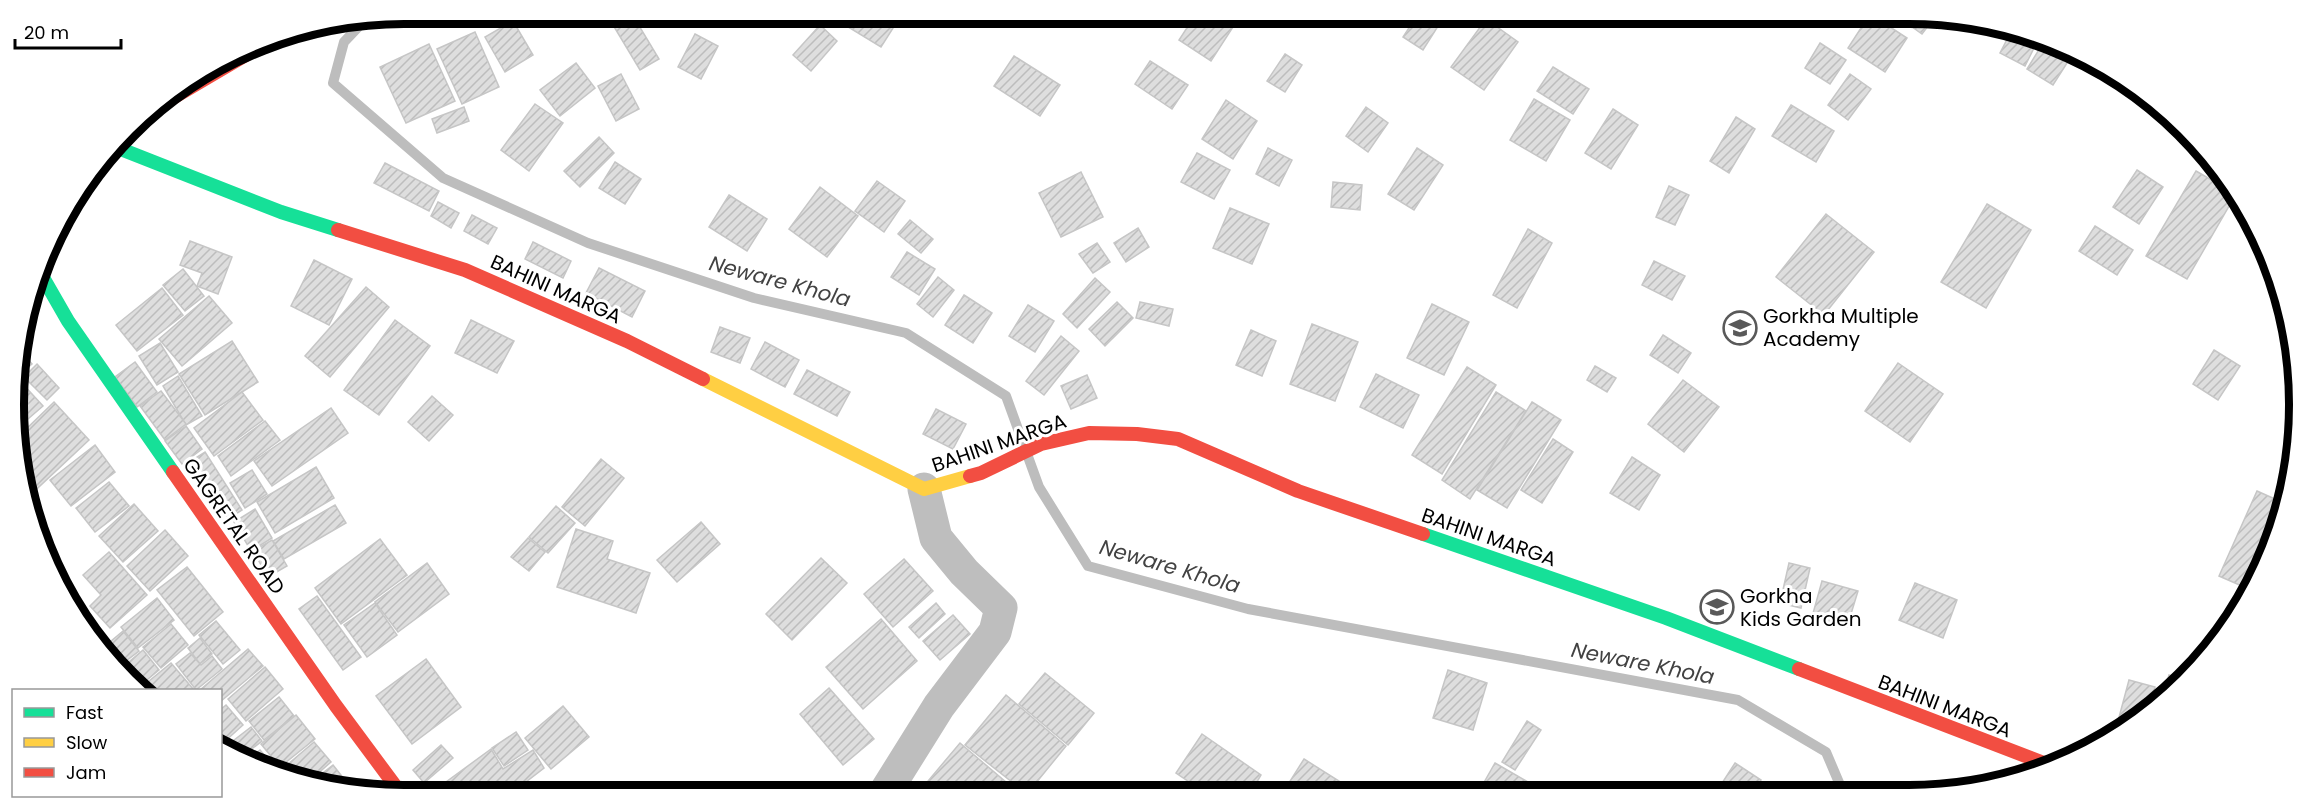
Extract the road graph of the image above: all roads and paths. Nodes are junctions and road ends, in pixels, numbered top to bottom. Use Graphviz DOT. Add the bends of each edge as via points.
graph roads {
  1 [pos="122,150"];
  2 [pos="45,280"];
  3 [pos="924,489"];
  4 [pos="2040,762"];
  5 [pos="394,785"];
  6 [pos="890,785"];
  1 -- 3 [label="street, BAHINI MARGA" via="281,212 465,270 627,341"];
  2 -- 5 [label="street, GAGRETAL ROAD" via="68,321"];
  3 -- 4 [label="street, BAHINI MARGA" via="981,473 1041,444 1089,433 1179,440 1298,491 1666,618"];
  3 -- 6 [label="street" via="936,538 1001,608 995,632 939,706"];
}
